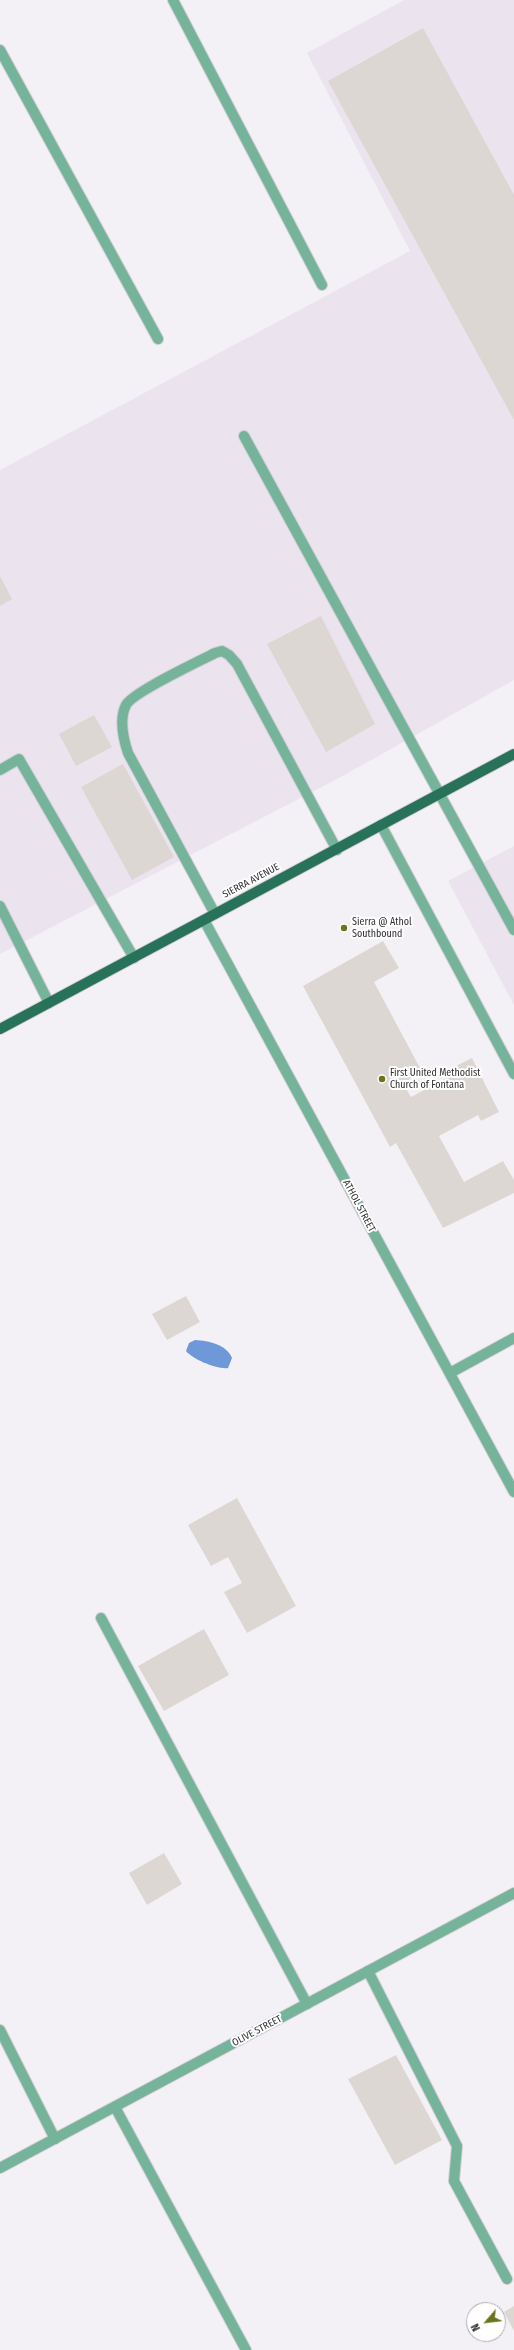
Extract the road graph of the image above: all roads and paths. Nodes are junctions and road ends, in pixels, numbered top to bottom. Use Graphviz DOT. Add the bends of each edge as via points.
graph roads {
  1 [pos="172,0"];
  2 [pos="0,50"];
  3 [pos="322,285"];
  4 [pos="158,339"];
  5 [pos="244,436"];
  6 [pos="514,754"];
  7 [pos="0,770"];
  8 [pos="440,794"];
  9 [pos="381,825"];
  10 [pos="337,850"];
  11 [pos="0,906"];
  12 [pos="215,914"];
  13 [pos="204,920"];
  14 [pos="514,930"];
  15 [pos="134,958"];
  16 [pos="49,1003"];
  17 [pos="0,1029"];
  18 [pos="514,1074"];
  19 [pos="514,1338"];
  20 [pos="450,1374"];
  21 [pos="514,1492"];
  22 [pos="101,1618"];
  23 [pos="514,1893"];
  24 [pos="368,1972"];
  25 [pos="308,2004"];
  26 [pos="0,2030"];
  27 [pos="115,2107"];
  28 [pos="55,2139"];
  29 [pos="0,2168"];
  30 [pos="507,2279"];
  31 [pos="246,2350"];
  1 -- 3 [label="street"];
  2 -- 4 [label="street"];
  5 -- 8 [label="street"];
  6 -- 8 [label="main road, SIERRA AVENUE"];
  7 -- 15 [label="street" via="19,759"];
  8 -- 9 [label="main road, SIERRA AVENUE"];
  8 -- 14 [label="street"];
  9 -- 10 [label="main road, SIERRA AVENUE"];
  9 -- 18 [label="street"];
  10 -- 12 [label="main road, SIERRA AVENUE"];
  10 -- 12 [label="street" via="237,664 229,655 222,652 214,654 131,698 123,712 124,740 128,753"];
  11 -- 16 [label="street"];
  12 -- 13 [label="main road, SIERRA AVENUE"];
  13 -- 15 [label="main road, SIERRA AVENUE"];
  13 -- 20 [label="street, ATHOL STREET"];
  15 -- 16 [label="main road, SIERRA AVENUE"];
  16 -- 17 [label="main road, SIERRA AVENUE"];
  19 -- 20 [label="street"];
  20 -- 21 [label="street, ATHOL STREET"];
  22 -- 25 [label="street"];
  23 -- 24 [label="street, OLIVE STREET"];
  24 -- 25 [label="street, OLIVE STREET"];
  24 -- 30 [label="street" via="457,2146 454,2180"];
  25 -- 27 [label="street, OLIVE STREET"];
  26 -- 28 [label="street"];
  27 -- 28 [label="street, OLIVE STREET"];
  27 -- 31 [label="street"];
  28 -- 29 [label="street, OLIVE STREET"];
}
